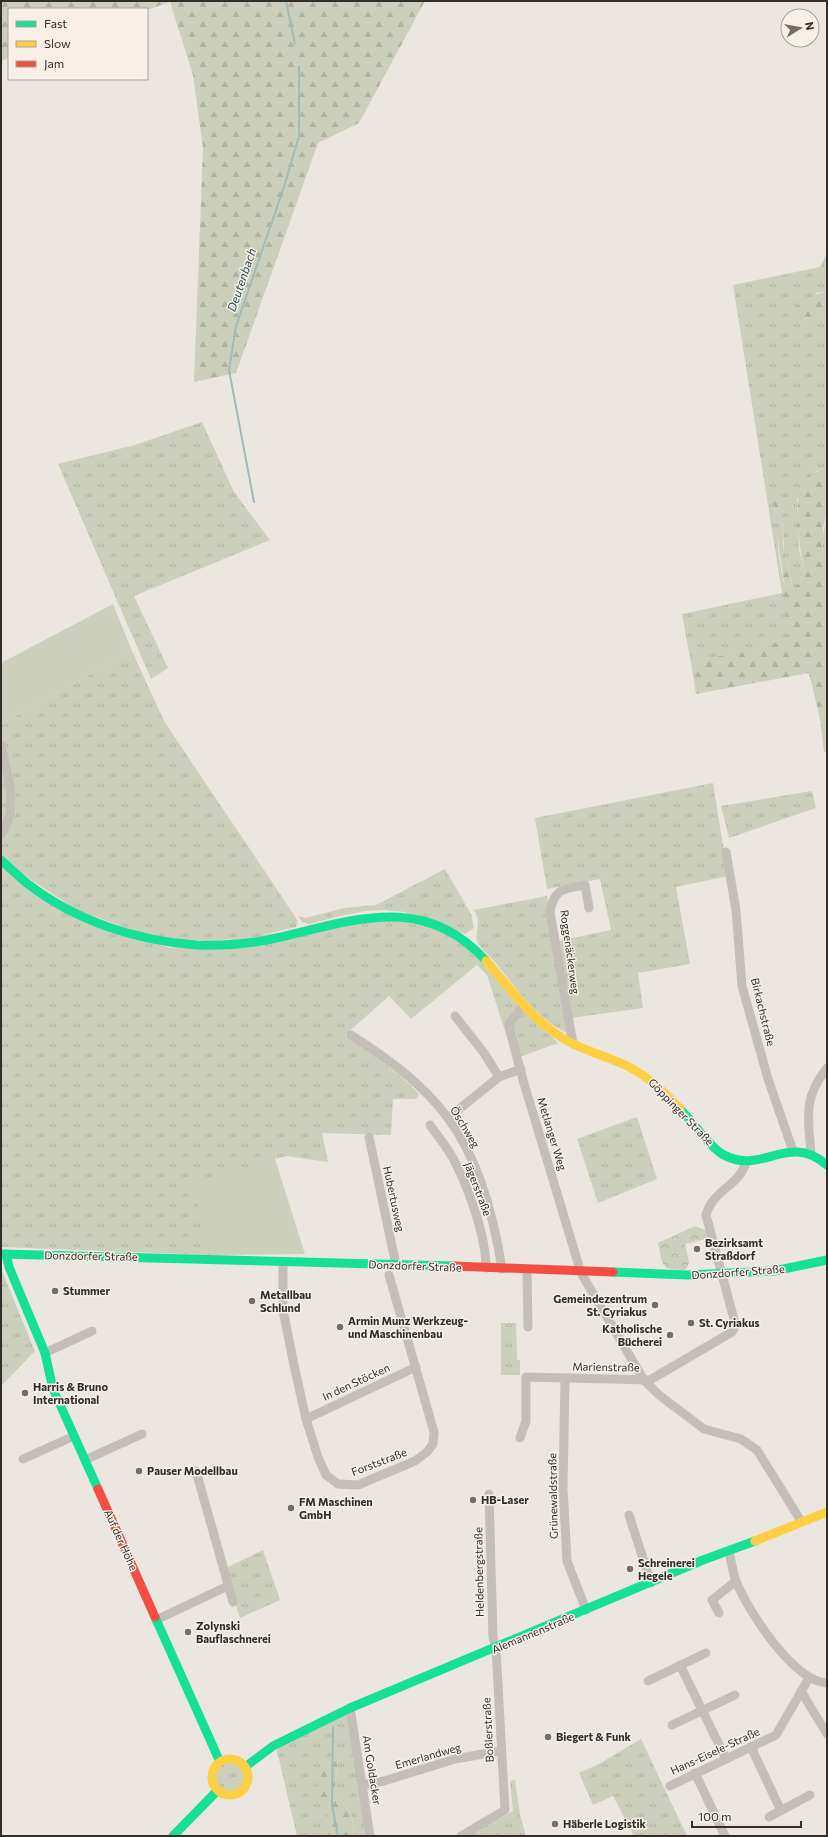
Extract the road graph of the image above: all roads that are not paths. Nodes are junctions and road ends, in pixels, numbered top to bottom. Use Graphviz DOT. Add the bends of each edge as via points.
graph roads {
  1 [pos="1,745"];
  2 [pos="1,834"];
  3 [pos="726,852"];
  4 [pos="1,860"];
  5 [pos="589,908"];
  6 [pos="523,1006"];
  7 [pos="454,1016"];
  8 [pos="351,1035"];
  9 [pos="573,1044"];
  10 [pos="521,1068"];
  11 [pos="827,1068"];
  12 [pos="499,1077"];
  13 [pos="448,1118"];
  14 [pos="430,1125"];
  15 [pos="369,1137"];
  16 [pos="793,1151"];
  17 [pos="811,1154"];
  18 [pos="746,1162"];
  19 [pos="827,1164"];
  20 [pos="3,1254"];
  21 [pos="827,1260"];
  22 [pos="283,1262"];
  23 [pos="396,1265"];
  24 [pos="486,1268"];
  25 [pos="502,1269"];
  26 [pos="527,1270"];
  27 [pos="581,1273"];
  28 [pos="722,1274"];
  29 [pos="389,1275"];
  30 [pos="528,1326"];
  31 [pos="92,1331"];
  32 [pos="45,1353"];
  33 [pos="416,1367"];
  34 [pos="565,1378"];
  35 [pos="644,1380"];
  36 [pos="306,1419"];
  37 [pos="142,1434"];
  38 [pos="74,1436"];
  39 [pos="520,1438"];
  40 [pos="23,1459"];
  41 [pos="86,1460"];
  42 [pos="196,1471"];
  43 [pos="489,1494"];
  44 [pos="827,1512"];
  45 [pos="629,1515"];
  46 [pos="801,1522"];
  47 [pos="729,1551"];
  48 [pos="736,1581"];
  49 [pos="651,1583"];
  50 [pos="228,1586"];
  51 [pos="233,1602"];
  52 [pos="586,1610"];
  53 [pos="720,1612"];
  54 [pos="156,1620"];
  55 [pos="496,1648"];
  56 [pos="706,1653"];
  57 [pos="680,1665"];
  58 [pos="809,1678"];
  59 [pos="648,1681"];
  60 [pos="827,1683"];
  61 [pos="801,1691"];
  62 [pos="735,1695"];
  63 [pos="350,1708"];
  64 [pos="703,1710"];
  65 [pos="672,1725"];
  66 [pos="827,1734"];
  67 [pos="751,1747"];
  68 [pos="500,1750"];
  69 [pos="726,1759"];
  70 [pos="220,1762"];
  71 [pos="245,1767"];
  72 [pos="695,1773"];
  73 [pos="363,1785"];
  74 [pos="670,1786"];
  75 [pos="217,1791"];
  76 [pos="810,1796"];
  77 [pos="781,1811"];
  78 [pos="769,1817"];
  79 [pos="173,1836"];
  80 [pos="370,1836"];
  81 [pos="462,1836"];
  82 [pos="725,1836"];
  1 -- 2 [label="street" via="12,809"];
  3 -- 16 [label="street, Birkachstraße" via="736,910 742,986 768,1079"];
  4 -- 6 [label="main road, Göppinger Straße" via="38,892 77,914 130,935 157,941 207,945 245,943 371,916 397,916 429,921 468,942 487,960"];
  5 -- 9 [label="street, Roggenäckerweg" via="585,885 562,890 556,894 550,912"];
  6 -- 9 [label="main road, Göppinger Straße" via="557,1035"];
  6 -- 10 [label="street, Metlanger Weg" via="510,1025"];
  7 -- 12 [label="street" via="484,1052"];
  8 -- 13 [label="street, Öschweg" via="413,1080"];
  9 -- 18 [label="main road, Göppinger Straße" via="610,1057 646,1077 719,1152 729,1158"];
  10 -- 12 [label="street"];
  10 -- 27 [label="street, Metlanger Weg"];
  11 -- 17 [label="street" via="814,1086 809,1102"];
  12 -- 13 [label="street"];
  13 -- 25 [label="street, Öschweg" via="483,1185"];
  14 -- 24 [label="street, Jägerstraße" via="452,1157 468,1192 481,1230"];
  15 -- 23 [label="street, Hubertusweg"];
  16 -- 17 [label="main road, Göppinger Straße"];
  16 -- 18 [label="main road, Göppinger Straße"];
  17 -- 19 [label="main road, Göppinger Straße"];
  18 -- 28 [label="street" via="743,1172 714,1198 706,1215"];
  20 -- 22 [label="main road, Donzdorfer Straße"];
  20 -- 32 [label="main road, Auf der Höhe"];
  21 -- 28 [label="main road, Donzdorfer Straße" via="774,1271"];
  22 -- 23 [label="main road, Donzdorfer Straße"];
  22 -- 36 [label="street, Forststraße" via="283,1310"];
  23 -- 24 [label="main road, Donzdorfer Straße"];
  24 -- 25 [label="main road, Donzdorfer Straße"];
  25 -- 26 [label="main road, Donzdorfer Straße"];
  26 -- 27 [label="main road, Donzdorfer Straße"];
  26 -- 30 [label="street"];
  27 -- 28 [label="main road, Donzdorfer Straße" via="687,1276"];
  27 -- 35 [label="street, Metlanger Weg"];
  28 -- 35 [label="street, Marienstraße" via="736,1323 735,1328 659,1376"];
  29 -- 33 [label="street, Forststraße"];
  31 -- 32 [label="street"];
  32 -- 38 [label="main road, Auf der Höhe" via="53,1389"];
  33 -- 36 [label="street, In den Stöcken"];
  33 -- 36 [label="street, Forststraße" via="434,1432 433,1444 415,1461 358,1485 338,1484 326,1475"];
  34 -- 35 [label="street, Marienstraße"];
  34 -- 39 [label="street, Marienstraße" via="526,1377 526,1421"];
  34 -- 52 [label="street, Grünewaldstraße" via="563,1488 567,1561"];
  35 -- 46 [label="street, Metlanger Weg" via="659,1395 704,1429 741,1439 757,1450"];
  37 -- 41 [label="street"];
  38 -- 40 [label="street"];
  38 -- 41 [label="main road, Auf der Höhe"];
  41 -- 54 [label="main road, Auf der Höhe"];
  42 -- 50 [label="street"];
  43 -- 55 [label="street, Heldenbergstraße" via="493,1637"];
  44 -- 46 [label="main road, Alemannenstraße"];
  45 -- 49 [label="street"];
  46 -- 47 [label="main road, Alemannenstraße"];
  47 -- 48 [label="street"];
  47 -- 49 [label="main road, Alemannenstraße"];
  48 -- 53 [label="street" via="712,1600"];
  48 -- 58 [label="street" via="752,1612 784,1656"];
  49 -- 52 [label="main road, Alemannenstraße"];
  50 -- 51 [label="street"];
  50 -- 54 [label="street"];
  52 -- 55 [label="main road, Alemannenstraße"];
  54 -- 70 [label="main road, Auf der Höhe"];
  55 -- 63 [label="main road, Alemannenstraße"];
  55 -- 68 [label="street, Boßlerstraße"];
  56 -- 57 [label="street"];
  57 -- 59 [label="street"];
  57 -- 64 [label="street"];
  58 -- 60 [label="street"];
  58 -- 61 [label="street, Hans-Eisele-Straße"];
  61 -- 66 [label="street"];
  61 -- 67 [label="street, Hans-Eisele-Straße" via="776,1735"];
  62 -- 64 [label="street"];
  63 -- 71 [label="main road, Alemannenstraße" via="279,1742"];
  63 -- 73 [label="street, Am Goldacker"];
  64 -- 65 [label="street"];
  64 -- 69 [label="street"];
  67 -- 69 [label="street, Hans-Eisele-Straße"];
  67 -- 77 [label="street"];
  68 -- 73 [label="street, Emerlandweg" via="455,1759"];
  68 -- 81 [label="street, Boßlerstraße" via="505,1810"];
  69 -- 72 [label="street, Hans-Eisele-Straße"];
  70 -- 71 [label="main road" via="235,1760"];
  70 -- 75 [label="main road" via="211,1776 212,1784"];
  71 -- 75 [label="main road" via="248,1778 242,1791 227,1796"];
  72 -- 74 [label="street, Hans-Eisele-Straße"];
  72 -- 82 [label="street"];
  73 -- 80 [label="street, Am Goldacker"];
  75 -- 79 [label="main road"];
  76 -- 77 [label="street"];
  77 -- 78 [label="street"];
}
